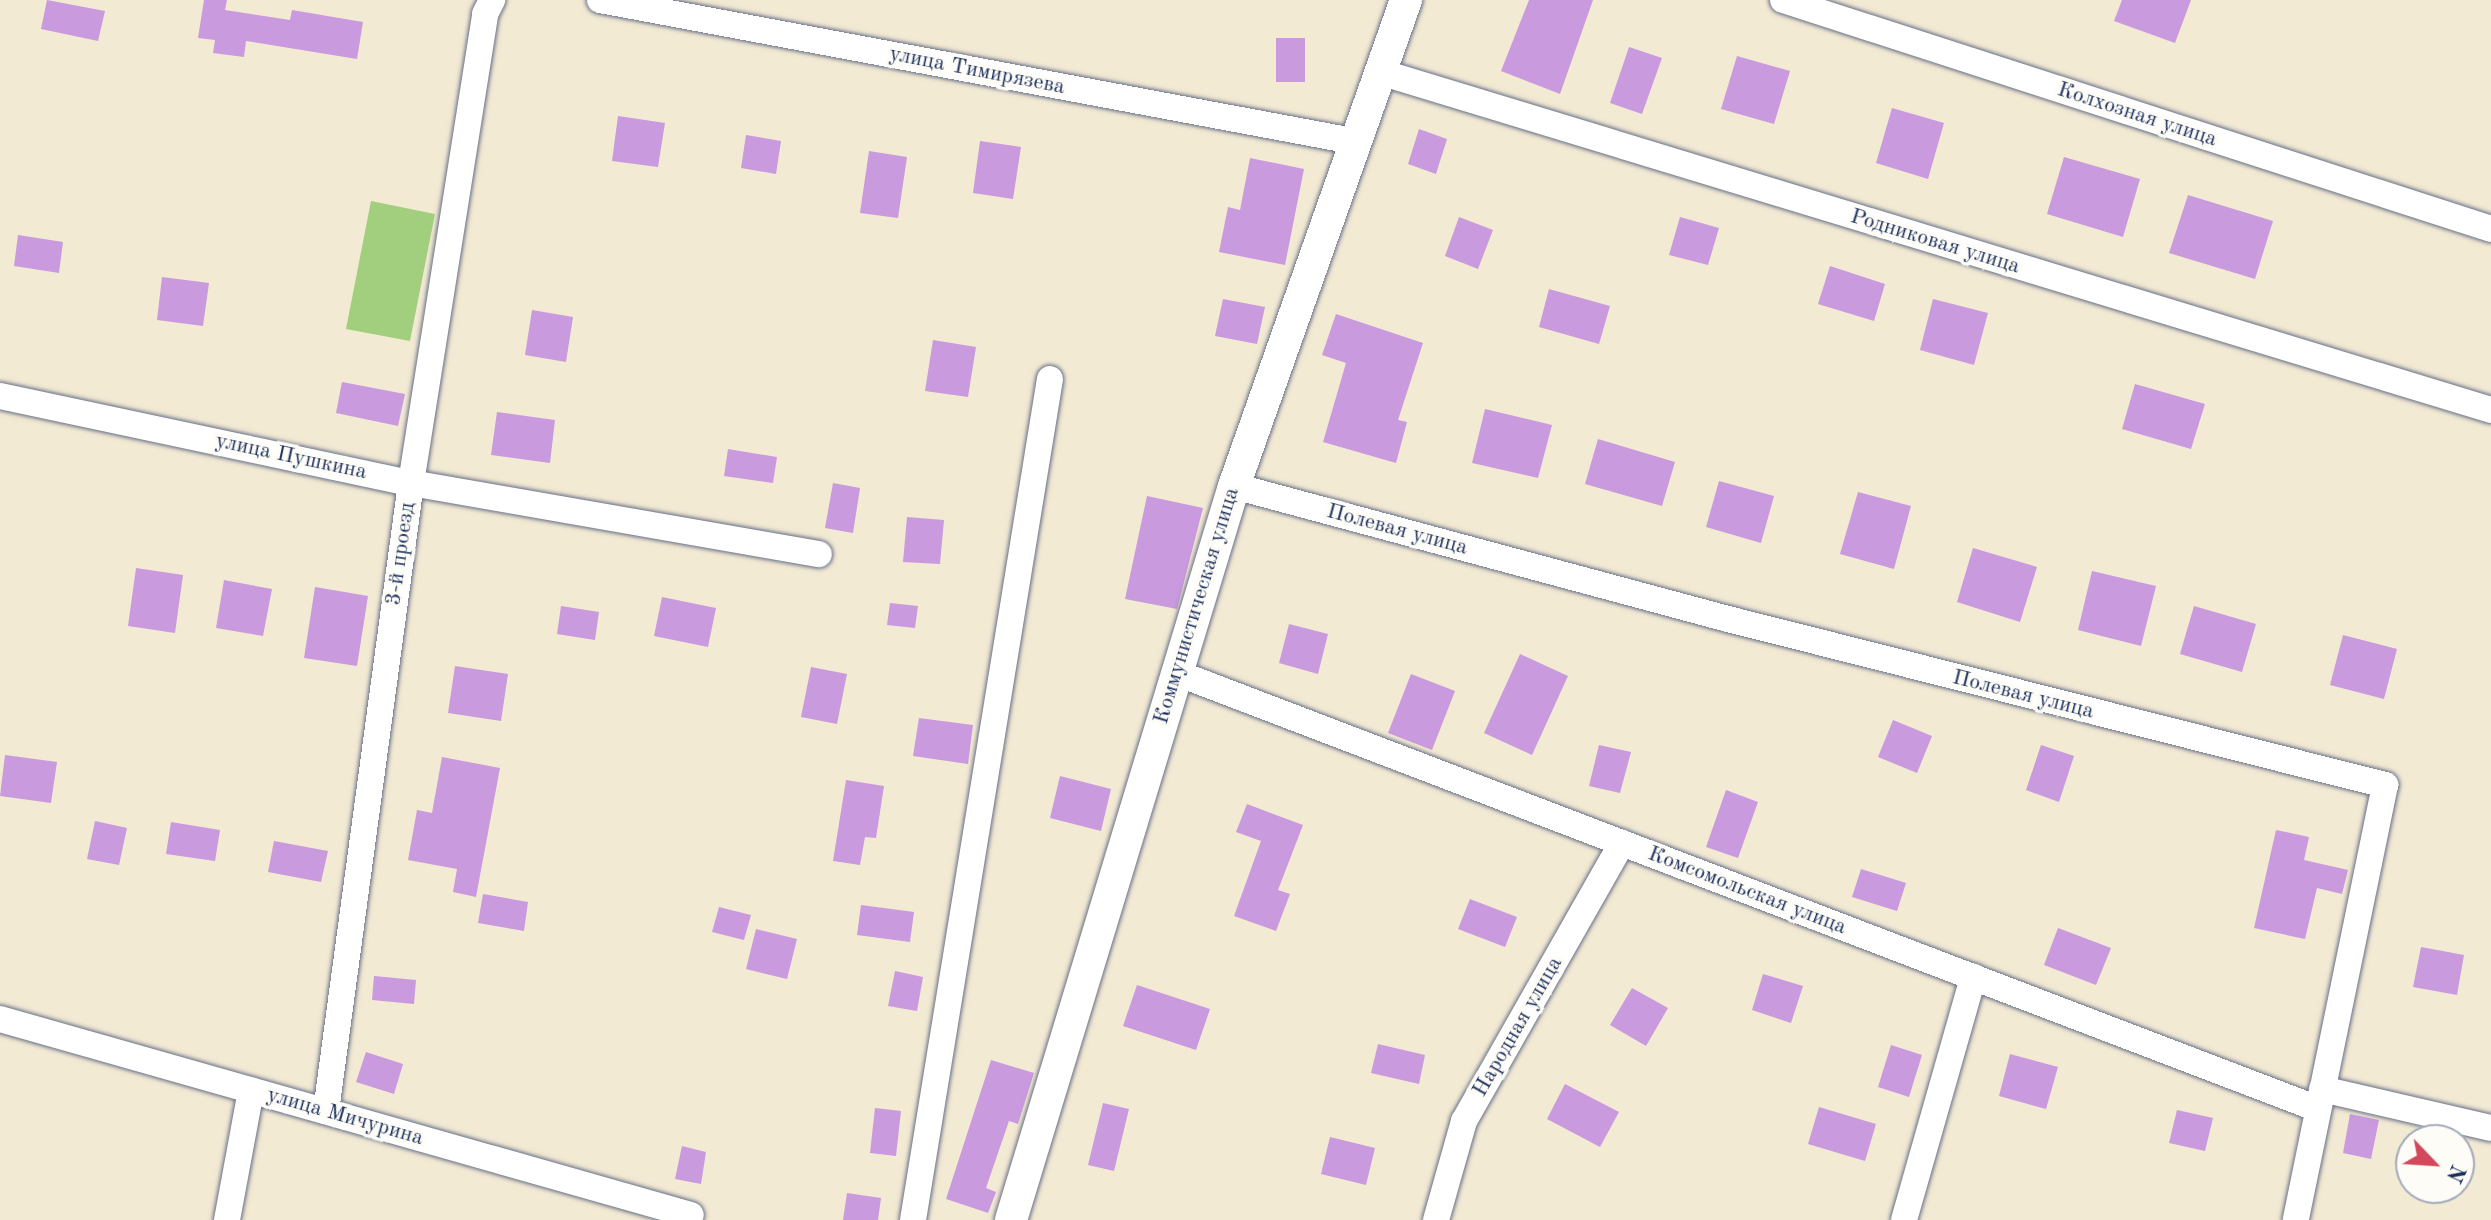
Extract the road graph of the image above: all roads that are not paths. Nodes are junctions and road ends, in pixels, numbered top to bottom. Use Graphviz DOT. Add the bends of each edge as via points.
graph roads {
  1 [pos="492,0"];
  2 [pos="600,0"];
  3 [pos="1406,0"];
  4 [pos="1783,0"];
  5 [pos="1380,72"];
  6 [pos="1353,141"];
  7 [pos="2491,229"];
  8 [pos="1050,379"];
  9 [pos="0,396"];
  10 [pos="2491,410"];
  11 [pos="411,483"];
  12 [pos="1234,486"];
  13 [pos="819,554"];
  14 [pos="1177,673"];
  15 [pos="1622,843"];
  16 [pos="1973,977"];
  17 [pos="0,1019"];
  18 [pos="251,1090"];
  19 [pos="2320,1099"];
  20 [pos="326,1111"];
  21 [pos="2491,1128"];
  22 [pos="691,1215"];
  23 [pos="227,1220"];
  24 [pos="913,1220"];
  25 [pos="1011,1220"];
  26 [pos="1436,1220"];
  27 [pos="1904,1220"];
  28 [pos="2296,1220"];
  1 -- 11 [label="street, 3-й проезд" via="485,14"];
  2 -- 6 [label="street, улица Тимирязева"];
  3 -- 5 [label="street, Коммунистическая улица"];
  4 -- 7 [label="street, Колхозная улица"];
  5 -- 6 [label="street, Коммунистическая улица"];
  5 -- 10 [label="street, Родниковая улица"];
  6 -- 12 [label="street, Коммунистическая улица"];
  8 -- 24 [label="street"];
  9 -- 11 [label="street, улица Пушкина"];
  11 -- 13 [label="street, улица Пушкина"];
  11 -- 20 [label="street, 3-й проезд"];
  12 -- 14 [label="street, Коммунистическая улица"];
  12 -- 19 [label="street, Полевая улица" via="1743,623 2385,785"];
  14 -- 15 [label="street, Комсомольская улица"];
  14 -- 25 [label="street, Коммунистическая улица"];
  15 -- 16 [label="street, Комсомольская улица"];
  15 -- 26 [label="street, Народная улица" via="1464,1121"];
  16 -- 19 [label="street, Комсомольская улица"];
  16 -- 27 [label="street"];
  17 -- 18 [label="street, улица Мичурина"];
  18 -- 20 [label="street, улица Мичурина"];
  18 -- 23 [label="street"];
  19 -- 21 [label="street, Комсомольская улица"];
  19 -- 28 [label="street, Полевая улица"];
  20 -- 22 [label="street, улица Мичурина"];
}
